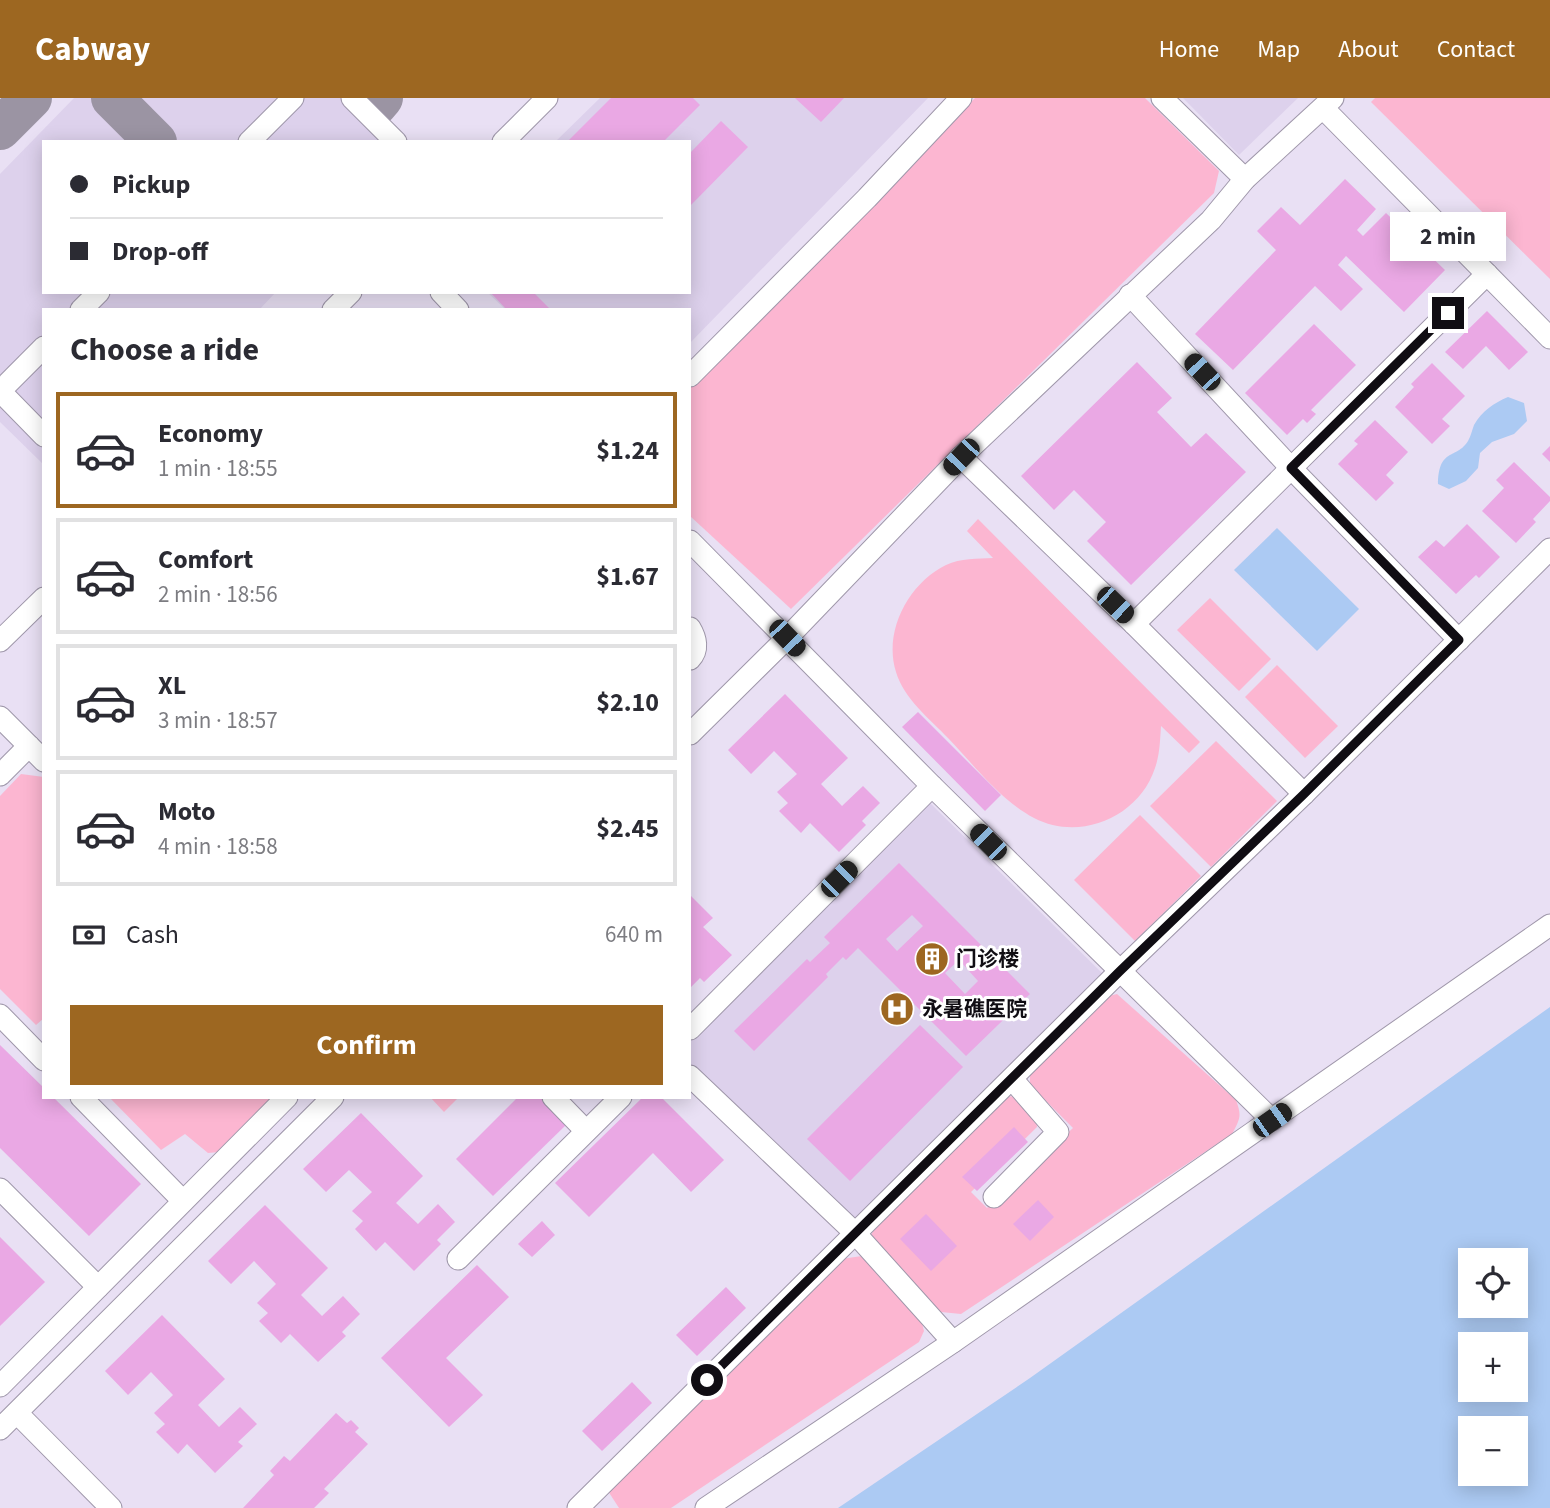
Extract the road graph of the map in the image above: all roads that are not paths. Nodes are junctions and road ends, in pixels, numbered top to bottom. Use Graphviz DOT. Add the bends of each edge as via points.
graph roads {
  1 [pos="293,98"];
  2 [pos="352,98"];
  3 [pos="547,98"];
  4 [pos="961,98"];
  5 [pos="1162,98"];
  6 [pos="1328,103"];
  7 [pos="251,140"];
  8 [pos="394,140"];
  9 [pos="505,140"];
  10 [pos="1245,179"];
  11 [pos="1487,274"];
  12 [pos="97,294"];
  13 [pos="349,294"];
  14 [pos="443,294"];
  15 [pos="1130,295"];
  16 [pos="83,308"];
  17 [pos="335,308"];
  18 [pos="456,308"];
  19 [pos="1550,338"];
  20 [pos="42,349"];
  21 [pos="691,375"];
  22 [pos="0,391"];
  23 [pos="42,434"];
  24 [pos="961,457"];
  25 [pos="1291,468"];
  26 [pos="691,542"];
  27 [pos="1550,550"];
  28 [pos="42,600"];
  29 [pos="1134,624"];
  30 [pos="691,630"];
  31 [pos="787,638"];
  32 [pos="1459,640"];
  33 [pos="0,641"];
  34 [pos="691,658"];
  35 [pos="0,717"];
  36 [pos="691,733"];
  37 [pos="36,753"];
  38 [pos="0,775"];
  39 [pos="932,786"];
  40 [pos="1304,794"];
  41 [pos="1550,925"];
  42 [pos="1120,971"];
  43 [pos="0,1016"];
  44 [pos="691,1028"];
  45 [pos="41,1051"];
  46 [pos="691,1077"];
  47 [pos="1012,1079"];
  48 [pos="83,1099"];
  49 [pos="285,1099"];
  50 [pos="331,1099"];
  51 [pos="555,1099"];
  52 [pos="619,1099"];
  53 [pos="1272,1120"];
  54 [pos="586,1131"];
  55 [pos="0,1189"];
  56 [pos="993,1197"];
  57 [pos="183,1201"];
  58 [pos="855,1234"];
  59 [pos="458,1259"];
  60 [pos="98,1287"];
  61 [pos="953,1342"];
  62 [pos="4,1375"];
  63 [pos="17,1413"];
  64 [pos="0,1429"];
  65 [pos="600,1499"];
  66 [pos="111,1508"];
  67 [pos="578,1508"];
  68 [pos="706,1508"];
  1 -- 7 [label="street"];
  2 -- 8 [label="street"];
  3 -- 9 [label="street"];
  4 -- 21 [label="street"];
  5 -- 10 [label="street"];
  6 -- 10 [label="street"];
  6 -- 11 [label="street"];
  10 -- 15 [label="street" via="1211,220"];
  11 -- 19 [label="street"];
  11 -- 25 [label="street"];
  12 -- 16 [label="street"];
  13 -- 17 [label="street"];
  14 -- 18 [label="street"];
  15 -- 24 [label="street"];
  15 -- 25 [label="street"];
  20 -- 22 [label="street"];
  22 -- 23 [label="street"];
  24 -- 29 [label="street"];
  24 -- 31 [label="street"];
  25 -- 29 [label="street"];
  25 -- 32 [label="street"];
  26 -- 31 [label="street"];
  27 -- 32 [label="street"];
  28 -- 33 [label="street"];
  29 -- 40 [label="street"];
  30 -- 34 [label="street" via="696,645"];
  31 -- 36 [label="street"];
  31 -- 39 [label="street"];
  32 -- 40 [label="street"];
  35 -- 37 [label="street"];
  37 -- 38 [label="street"];
  39 -- 42 [label="street"];
  39 -- 44 [label="street"];
  40 -- 42 [label="street"];
  41 -- 53 [label="street"];
  42 -- 47 [label="street"];
  42 -- 53 [label="street"];
  43 -- 45 [label="street"];
  46 -- 58 [label="street"];
  47 -- 56 [label="street" via="1058,1132"];
  47 -- 58 [label="street"];
  48 -- 57 [label="street"];
  49 -- 57 [label="street"];
  50 -- 63 [label="street"];
  51 -- 54 [label="street"];
  52 -- 54 [label="street"];
  53 -- 61 [label="street"];
  54 -- 59 [label="street"];
  55 -- 60 [label="street"];
  57 -- 60 [label="street"];
  58 -- 61 [label="street"];
  58 -- 65 [label="street"];
  60 -- 62 [label="street"];
  61 -- 68 [label="street"];
  63 -- 64 [label="street"];
  63 -- 66 [label="street"];
  65 -- 67 [label="street"];
}
